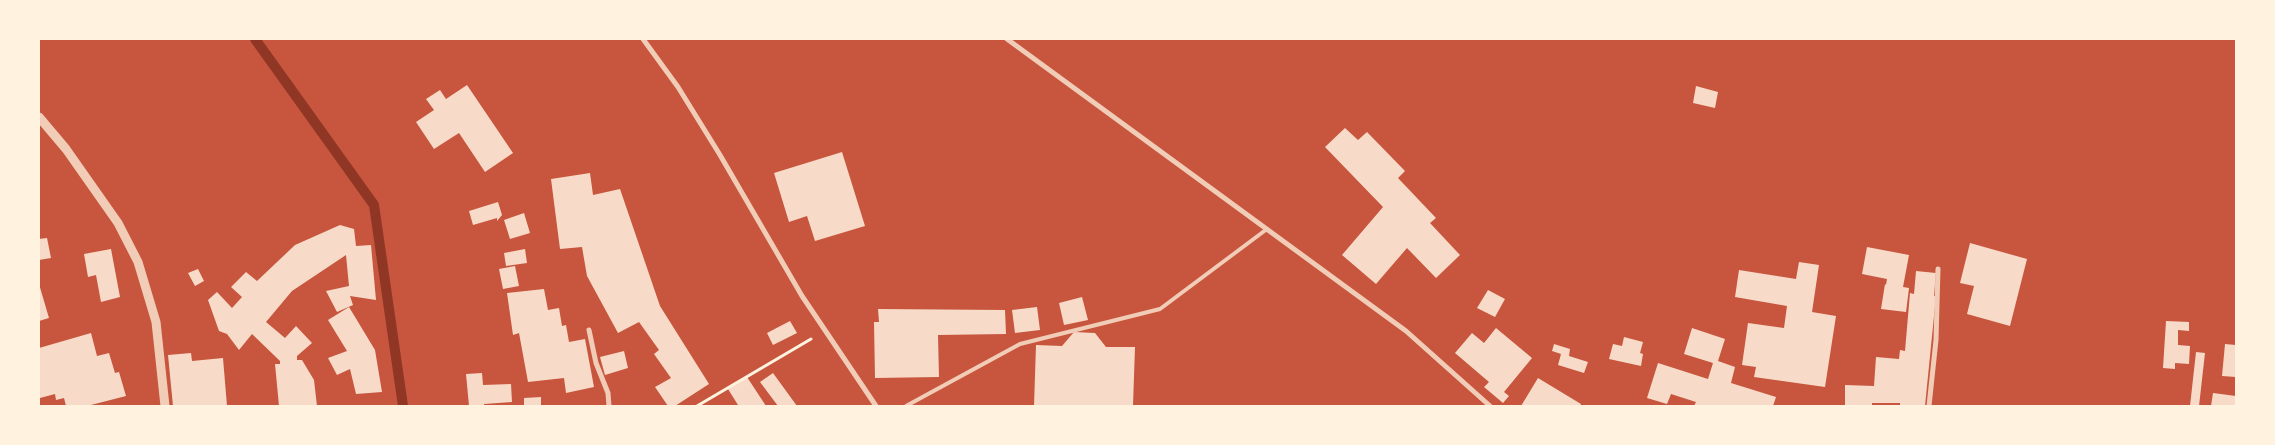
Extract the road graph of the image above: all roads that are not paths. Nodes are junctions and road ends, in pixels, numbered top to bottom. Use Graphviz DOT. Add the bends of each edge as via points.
graph roads {
  1 [pos="644,39"];
  2 [pos="1007,39"];
  3 [pos="39,117"];
  4 [pos="1268,229"];
  5 [pos="1938,268"];
  6 [pos="589,330"];
  7 [pos="165,406"];
  8 [pos="609,406"];
  9 [pos="876,406"];
  10 [pos="906,406"];
  11 [pos="1490,406"];
  12 [pos="1929,406"];
  1 -- 9 [label="street" via="710,138 802,296"];
  2 -- 4 [label="street"];
  3 -- 7 [label="street" via="66,149 118,223 138,262 156,322"];
  4 -- 10 [label="lane" via="1160,308 1020,344"];
  4 -- 11 [label="street" via="1406,331"];
  5 -- 12 [label="street" via="1936,340"];
  6 -- 8 [label="street"];
}
